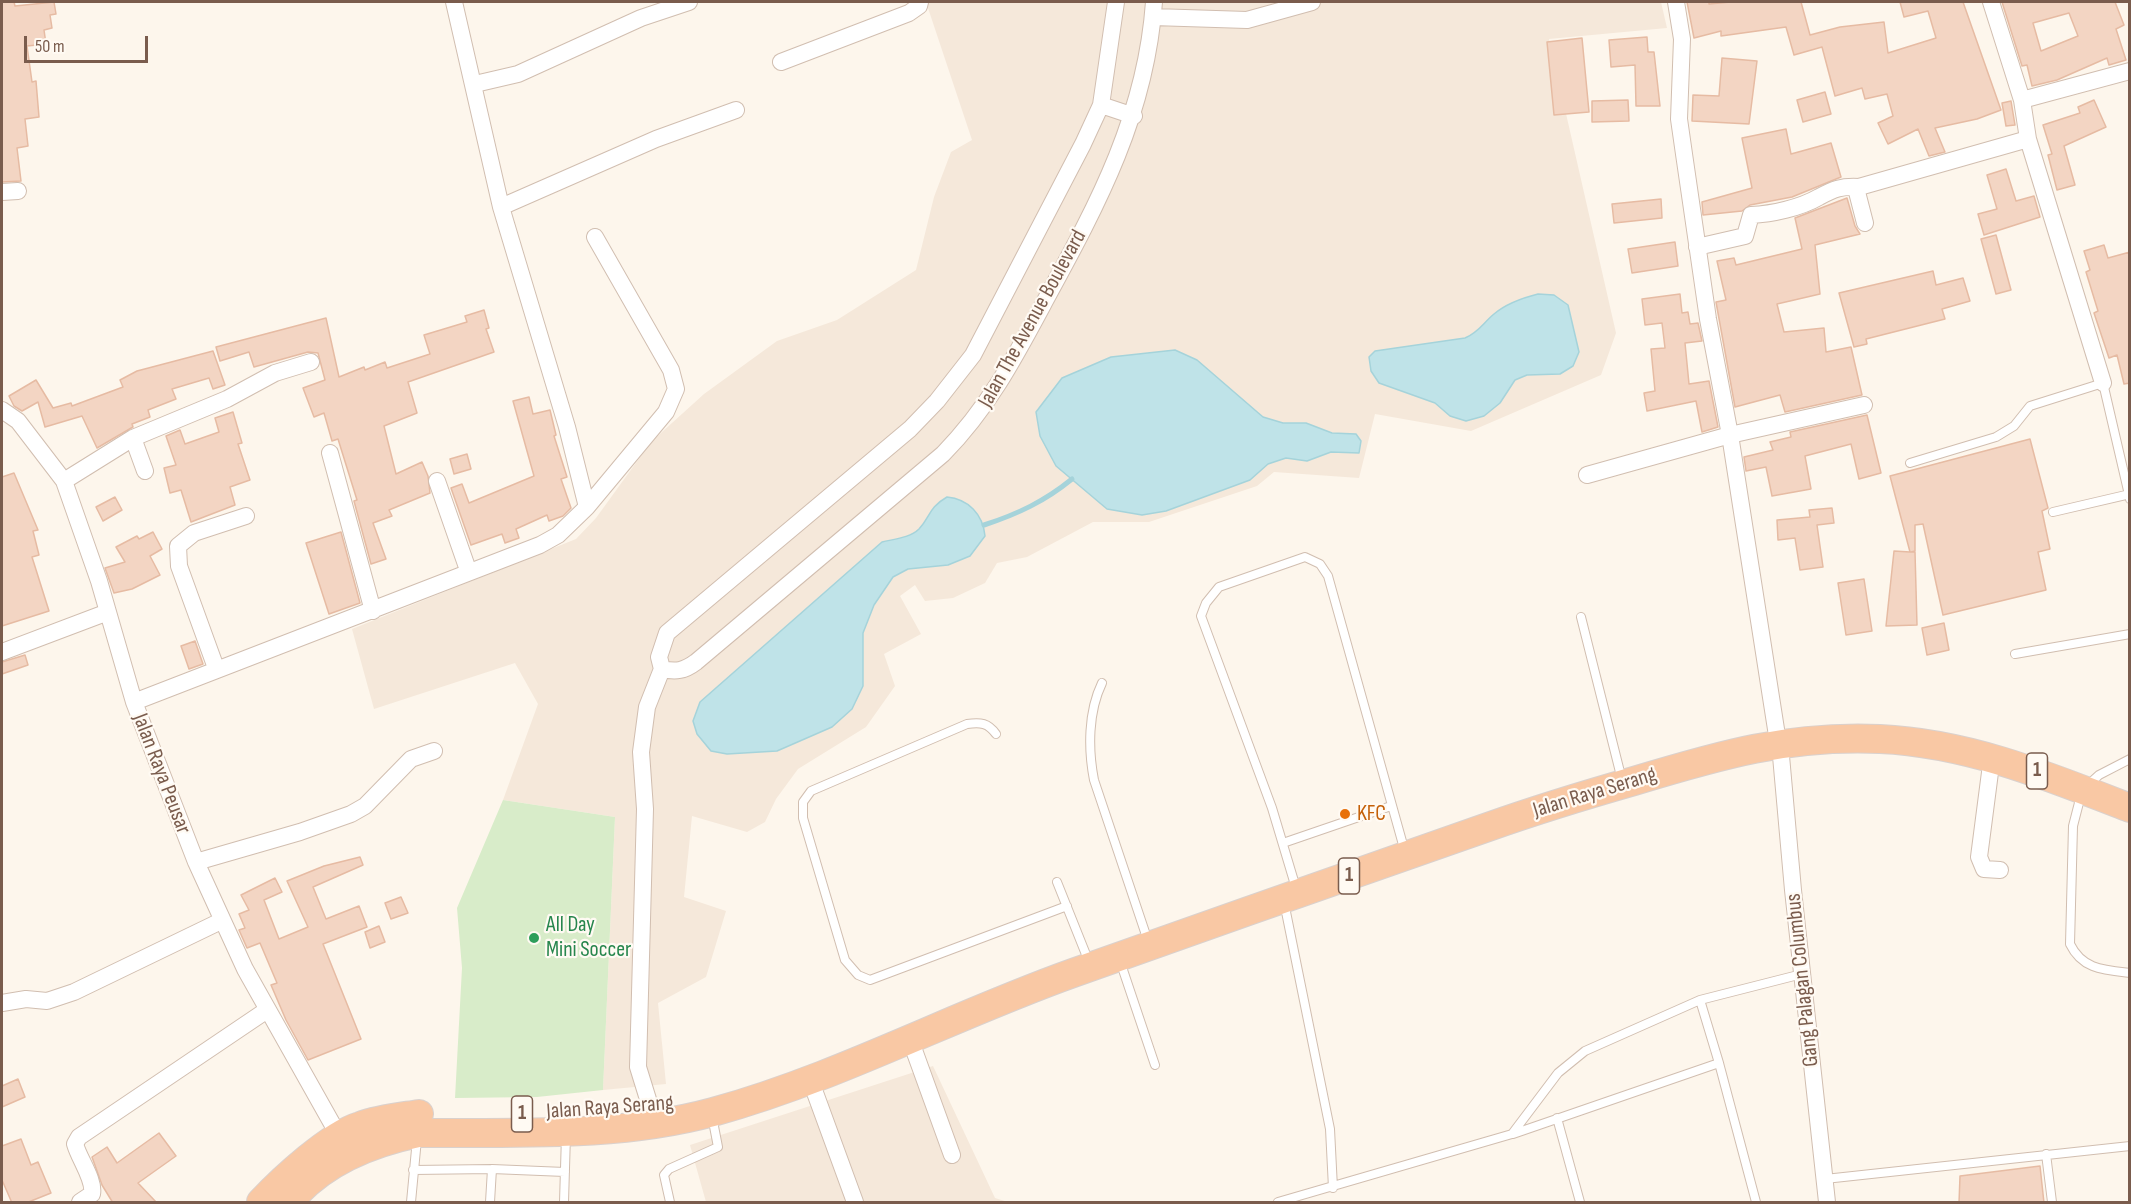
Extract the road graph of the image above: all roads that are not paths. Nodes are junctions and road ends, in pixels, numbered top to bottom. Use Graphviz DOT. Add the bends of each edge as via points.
graph roads {
  1 [pos="454,2"];
  2 [pos="689,2"];
  3 [pos="920,2"];
  4 [pos="1116,2"];
  5 [pos="1312,2"];
  6 [pos="1676,2"];
  7 [pos="1992,2"];
  8 [pos="1154,9"];
  9 [pos="781,62"];
  10 [pos="2130,71"];
  11 [pos="475,84"];
  12 [pos="2022,100"];
  13 [pos="1101,105"];
  14 [pos="736,110"];
  15 [pos="1134,116"];
  16 [pos="2028,139"];
  17 [pos="1859,187"];
  18 [pos="501,207"];
  19 [pos="1865,223"];
  20 [pos="595,237"];
  21 [pos="1697,247"];
  22 [pos="311,362"];
  23 [pos="2103,382"];
  24 [pos="1863,405"];
  25 [pos="2,410"];
  26 [pos="1730,435"];
  27 [pos="133,438"];
  28 [pos="330,453"];
  29 [pos="1910,463"];
  30 [pos="144,471"];
  31 [pos="1587,476"];
  32 [pos="437,481"];
  33 [pos="64,482"];
  34 [pos="2129,496"];
  35 [pos="587,507"];
  36 [pos="2053,512"];
  37 [pos="246,516"];
  38 [pos="468,570"];
  39 [pos="374,611"];
  40 [pos="108,612"];
  41 [pos="1581,617"];
  42 [pos="2130,634"];
  43 [pos="2,652"];
  44 [pos="2015,654"];
  45 [pos="216,669"];
  46 [pos="662,669"];
  47 [pos="1102,683"];
  48 [pos="134,702"];
  49 [pos="996,734"];
  50 [pos="1780,749"];
  51 [pos="434,751"];
  52 [pos="1992,757"];
  53 [pos="2130,759"];
  54 [pos="1625,783"];
  55 [pos="2082,789"];
  56 [pos="1391,806"];
  57 [pos="2130,808"];
  58 [pos="1283,843"];
  59 [pos="1406,855"];
  60 [pos="195,862"];
  61 [pos="2000,870"];
  62 [pos="1057,882"];
  63 [pos="1290,898"];
  64 [pos="1067,906"];
  65 [pos="221,921"];
  66 [pos="1149,945"];
  67 [pos="1119,957"];
  68 [pos="1082,971"];
  69 [pos="2130,973"];
  70 [pos="1802,974"];
  71 [pos="1700,1000"];
  72 [pos="2,1003"];
  73 [pos="267,1010"];
  74 [pos="910,1039"];
  75 [pos="1719,1062"];
  76 [pos="1155,1065"];
  77 [pos="810,1078"];
  78 [pos="711,1112"];
  79 [pos="652,1117"];
  80 [pos="1557,1118"];
  81 [pos="566,1131"];
  82 [pos="418,1133"];
  83 [pos="1512,1134"];
  84 [pos="339,1136"];
  85 [pos="2130,1146"];
  86 [pos="2046,1154"];
  87 [pos="952,1155"];
  88 [pos="492,1169"];
  89 [pos="413,1170"];
  90 [pos="565,1172"];
  91 [pos="1825,1179"];
  92 [pos="1333,1188"];
  93 [pos="1300,1199"];
  94 [pos="80,1203"];
  95 [pos="261,1203"];
  96 [pos="290,1203"];
  97 [pos="411,1203"];
  98 [pos="490,1203"];
  99 [pos="564,1203"];
  100 [pos="670,1203"];
  101 [pos="855,1203"];
  102 [pos="1278,1203"];
  103 [pos="1580,1203"];
  104 [pos="1756,1203"];
  105 [pos="1827,1203"];
  106 [pos="2052,1203"];
  1 -- 11 [label="street"];
  2 -- 11 [label="street" via="641,18 518,74"];
  3 -- 9 [label="street" via="909,13"];
  4 -- 13 [label="street, Jalan The Avenue Boulevard"];
  5 -- 8 [label="street" via="1247,20"];
  6 -- 21 [label="street, Gang Palagan Columbus" via="1682,39 1679,118"];
  7 -- 12 [label="street"];
  8 -- 15 [label="street, Jalan The Avenue Boulevard"];
  10 -- 12 [label="street"];
  11 -- 18 [label="street"];
  12 -- 16 [label="street"];
  13 -- 15 [label="street"];
  13 -- 46 [label="street, Jalan The Avenue Boulevard" via="978,346 938,401 910,429 667,633 659,657"];
  14 -- 18 [label="street" via="656,139"];
  15 -- 46 [label="street, Jalan The Avenue Boulevard" via="1055,284 998,387 971,425 943,454 696,662 686,669"];
  16 -- 17 [label="street"];
  16 -- 23 [label="street"];
  17 -- 19 [label="street"];
  17 -- 21 [label="street" via="1835,188 1819,198 1751,215 1745,237"];
  18 -- 35 [label="street"];
  20 -- 35 [label="street" via="671,370 676,389 666,412"];
  21 -- 26 [label="street, Gang Palagan Columbus"];
  22 -- 27 [label="street" via="275,373 227,399"];
  23 -- 29 [label="lane" via="2030,406 2014,426 1995,437"];
  23 -- 34 [label="lane"];
  24 -- 26 [label="street"];
  25 -- 33 [label="street, Jalan Raya Peusar" via="18,421"];
  26 -- 31 [label="street"];
  26 -- 50 [label="street, Gang Palagan Columbus"];
  27 -- 30 [label="street"];
  27 -- 33 [label="street"];
  28 -- 39 [label="street"];
  32 -- 38 [label="street"];
  33 -- 40 [label="street, Jalan Raya Peusar"];
  34 -- 36 [label="lane"];
  35 -- 38 [label="street" via="558,535 540,545"];
  37 -- 45 [label="street" via="194,533 178,546 179,566"];
  38 -- 39 [label="street"];
  39 -- 45 [label="street"];
  40 -- 43 [label="street"];
  40 -- 48 [label="street, Jalan Raya Peusar"];
  41 -- 54 [label="lane"];
  42 -- 44 [label="lane"];
  45 -- 48 [label="street"];
  46 -- 79 [label="street, Jalan The Avenue Boulevard" via="647,706 641,752 645,809 638,1067"];
  47 -- 66 [label="lane" via="1095,697 1091,764"];
  48 -- 60 [label="street, Jalan Raya Peusar"];
  49 -- 64 [label="lane" via="989,725 967,724 811,791 803,801 803,818 845,960 858,975 870,980"];
  50 -- 52 [label="highway, Jalan Raya Serang / 1" via="1942,745"];
  50 -- 54 [label="highway, Jalan Raya Serang" via="1665,779"];
  50 -- 70 [label="street, Gang Palagan Columbus"];
  51 -- 60 [label="street" via="411,759 365,806 351,814"];
  52 -- 55 [label="highway, 1"];
  52 -- 61 [label="street" via="1979,857 1984,868"];
  53 -- 55 [label="lane"];
  54 -- 59 [label="highway, Jalan Raya Serang / 1"];
  55 -- 57 [label="highway, 1"];
  55 -- 69 [label="lane" via="2073,826 2070,944 2086,965"];
  56 -- 58 [label="lane"];
  56 -- 58 [label="lane" via="1328,576 1320,564 1305,557 1219,587 1206,603 1202,616"];
  56 -- 59 [label="lane"];
  58 -- 63 [label="lane"];
  59 -- 63 [label="highway, Jalan Raya Serang / 1"];
  60 -- 65 [label="street, Jalan Raya Peusar"];
  62 -- 64 [label="lane"];
  63 -- 66 [label="highway, Jalan Raya Serang / 1"];
  63 -- 92 [label="lane" via="1330,1129"];
  64 -- 68 [label="lane"];
  65 -- 72 [label="street" via="74,992 47,1000"];
  65 -- 73 [label="street, Jalan Raya Peusar"];
  66 -- 67 [label="highway, Jalan Raya Serang / 1"];
  67 -- 68 [label="highway, Jalan Raya Serang / 1"];
  67 -- 76 [label="lane"];
  68 -- 74 [label="highway, Jalan Raya Serang / 1"];
  68 -- 79 [label="highway, Jalan Raya Serang / 1" via="1018,979"];
  70 -- 71 [label="lane"];
  70 -- 91 [label="street, Gang Palagan Columbus"];
  71 -- 75 [label="lane"];
  71 -- 83 [label="lane" via="1585,1051 1558,1073"];
  73 -- 84 [label="street, Jalan Raya Peusar"];
  73 -- 94 [label="street" via="79,1137 75,1144 78,1157 93,1188 92,1194"];
  74 -- 77 [label="highway, Jalan Raya Serang / 1"];
  74 -- 87 [label="street"];
  75 -- 80 [label="lane"];
  75 -- 104 [label="lane"];
  77 -- 78 [label="highway, Jalan Raya Serang / 1"];
  77 -- 101 [label="street"];
  78 -- 79 [label="highway, Jalan Raya Serang / 1"];
  78 -- 100 [label="lane" via="718,1147 669,1169 664,1175"];
  79 -- 81 [label="highway, Jalan Raya Serang / 1" via="608,1130"];
  79 -- 84 [label="highway, Jalan Raya Serang / 1" via="422,1114 358,1126"];
  80 -- 83 [label="lane"];
  80 -- 103 [label="lane"];
  81 -- 82 [label="highway, Jalan Raya Serang / 1"];
  81 -- 90 [label="lane"];
  82 -- 89 [label="lane"];
  82 -- 96 [label="highway, Jalan Raya Serang / 1" via="359,1149 326,1170"];
  83 -- 92 [label="lane"];
  84 -- 95 [label="highway, Jalan Raya Serang / 1" via="275,1187"];
  85 -- 86 [label="lane"];
  86 -- 91 [label="lane"];
  86 -- 106 [label="lane"];
  88 -- 89 [label="lane"];
  88 -- 90 [label="lane"];
  88 -- 98 [label="lane"];
  89 -- 97 [label="lane"];
  90 -- 99 [label="lane"];
  91 -- 105 [label="street, Gang Palagan Columbus"];
  92 -- 93 [label="lane"];
  93 -- 102 [label="lane"];
}
